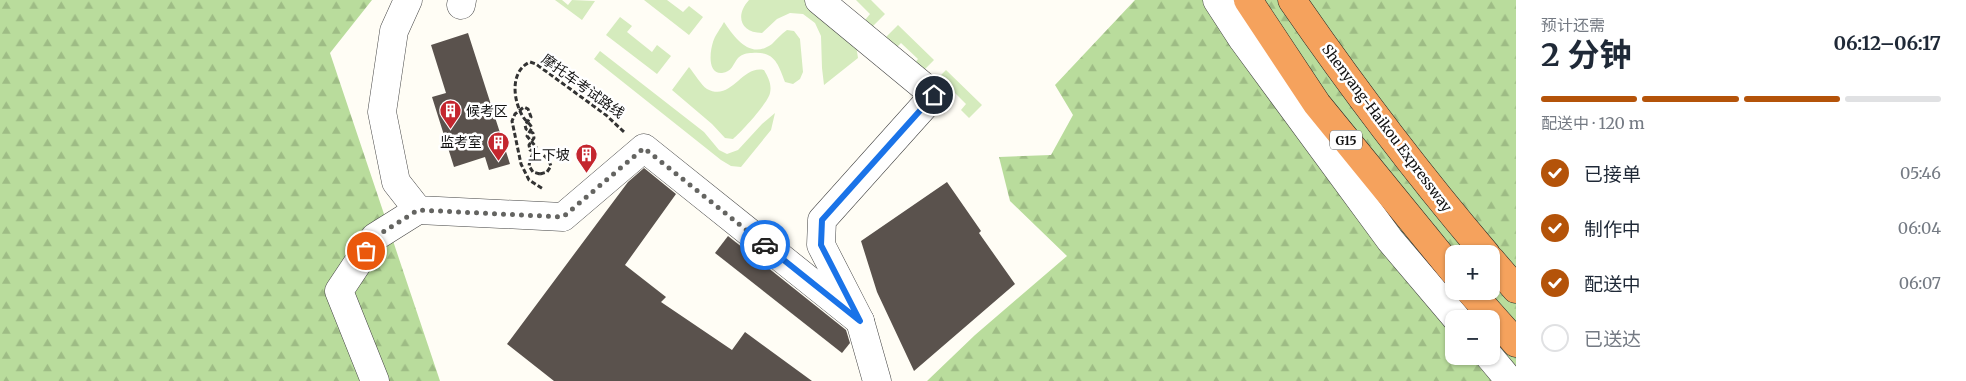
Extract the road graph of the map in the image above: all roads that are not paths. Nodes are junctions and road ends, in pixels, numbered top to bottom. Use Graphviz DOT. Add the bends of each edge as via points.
graph roads {
  1 [pos="408,0"];
  2 [pos="819,0"];
  3 [pos="1217,0"];
  4 [pos="1248,0"];
  5 [pos="1292,0"];
  6 [pos="418,210"];
  7 [pos="1478,245"];
  8 [pos="1445,261"];
  9 [pos="1500,270"];
  10 [pos="1516,289"];
  11 [pos="1478,300"];
  12 [pos="1449,310"];
  13 [pos="860,321"];
  14 [pos="1516,343"];
  15 [pos="1497,365"];
  16 [pos="375,381"];
  17 [pos="877,381"];
  18 [pos="1510,381"];
  1 -- 6 [label="street" via="394,31 382,112 396,182"];
  2 -- 13 [label="street" via="934,95 822,220 821,245"];
  3 -- 12 [label="street" via="1390,240"];
  4 -- 8 [label="highway, G15" via="1317,104"];
  5 -- 7 [label="highway, Shenyang-Haikou Expressway / G15" via="1330,56"];
  6 -- 13 [label="street" via="563,217 644,148"];
  6 -- 16 [label="street" via="375,237 339,290"];
  9 -- 10 [label="highway"];
  11 -- 14 [label="highway"];
  13 -- 17 [label="street"];
  15 -- 18 [label="street"];
}
